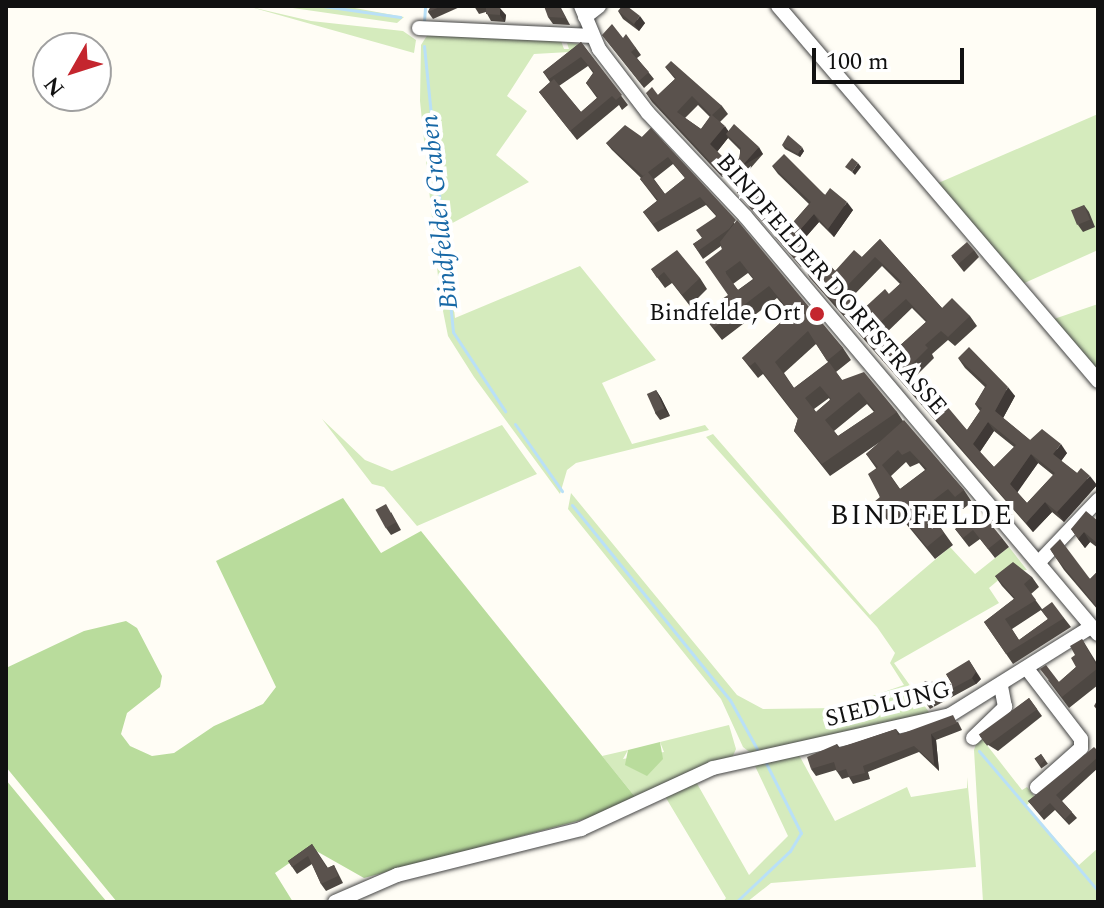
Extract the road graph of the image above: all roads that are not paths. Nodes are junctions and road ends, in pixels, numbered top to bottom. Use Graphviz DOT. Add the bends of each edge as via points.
graph roads {
  1 [pos="599,6"];
  2 [pos="778,6"];
  3 [pos="583,11"];
  4 [pos="419,28"];
  5 [pos="592,36"];
  6 [pos="1098,381"];
  7 [pos="1098,500"];
  8 [pos="1039,562"];
  9 [pos="1094,630"];
  10 [pos="1028,670"];
  11 [pos="1001,687"];
  12 [pos="973,738"];
  13 [pos="1037,787"];
  14 [pos="335,902"];
  1 -- 3 [label="street"];
  2 -- 6 [label="street"];
  3 -- 5 [label="street, BINDFELDER DORFSTRASSE"];
  4 -- 5 [label="street"];
  5 -- 8 [label="street, BINDFELDER DORFSTRASSE" via="648,113 745,216"];
  7 -- 8 [label="street"];
  8 -- 9 [label="street, BINDFELDER DORFSTRASSE"];
  9 -- 10 [label="street, SIEDLUNG"];
  10 -- 11 [label="street, SIEDLUNG"];
  10 -- 13 [label="street" via="1081,739 1081,748"];
  11 -- 12 [label="street" via="1005,707"];
  11 -- 14 [label="street, SIEDLUNG" via="926,722 749,758 683,780 581,829 397,875"];
}
